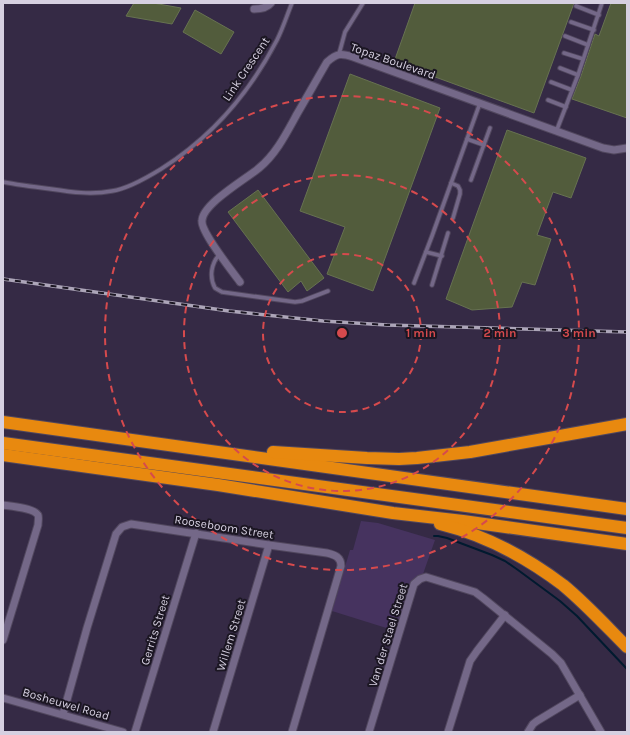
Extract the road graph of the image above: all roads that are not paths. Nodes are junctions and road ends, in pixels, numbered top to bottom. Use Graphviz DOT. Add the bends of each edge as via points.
graph roads {
  1 [pos="271,3"];
  2 [pos="292,3"];
  3 [pos="363,3"];
  4 [pos="602,3"];
  5 [pos="576,6"];
  6 [pos="254,9"];
  7 [pos="599,15"];
  8 [pos="571,22"];
  9 [pos="594,30"];
  10 [pos="565,36"];
  11 [pos="588,45"];
  12 [pos="564,53"];
  13 [pos="339,54"];
  14 [pos="583,59"];
  15 [pos="560,68"];
  16 [pos="578,75"];
  17 [pos="551,82"];
  18 [pos="572,90"];
  19 [pos="548,100"];
  20 [pos="480,103"];
  21 [pos="566,107"];
  22 [pos="490,128"];
  23 [pos="556,132"];
  24 [pos="467,140"];
  25 [pos="484,146"];
  26 [pos="627,148"];
  27 [pos="471,180"];
  28 [pos="3,182"];
  29 [pos="451,183"];
  30 [pos="453,218"];
  31 [pos="448,233"];
  32 [pos="426,252"];
  33 [pos="220,254"];
  34 [pos="442,256"];
  35 [pos="240,282"];
  36 [pos="414,283"];
  37 [pos="432,285"];
  38 [pos="328,291"];
  39 [pos="3,422"];
  40 [pos="627,424"];
  41 [pos="3,443"];
  42 [pos="182,447"];
  43 [pos="3,455"];
  44 [pos="3,505"];
  45 [pos="627,509"];
  46 [pos="393,513"];
  47 [pos="627,528"];
  48 [pos="196,533"];
  49 [pos="627,544"];
  50 [pos="269,545"];
  51 [pos="506,615"];
  52 [pos="3,640"];
  53 [pos="627,647"];
  54 [pos="580,695"];
  55 [pos="3,698"];
  56 [pos="63,714"];
  57 [pos="122,732"];
  58 [pos="135,732"];
  59 [pos="213,732"];
  60 [pos="292,732"];
  61 [pos="369,732"];
  62 [pos="448,732"];
  63 [pos="528,732"];
  64 [pos="602,732"];
  1 -- 6 [label="street" via="262,9"];
  2 -- 28 [label="lane, Link Crescent" via="278,38 258,73 233,107 204,137 177,159 122,188 98,193 76,193"];
  3 -- 13 [label="lane" via="345,32"];
  4 -- 7 [label="lane"];
  5 -- 7 [label="lane"];
  7 -- 9 [label="lane"];
  8 -- 9 [label="lane"];
  9 -- 11 [label="lane"];
  10 -- 11 [label="lane"];
  11 -- 14 [label="lane"];
  12 -- 14 [label="lane"];
  13 -- 20 [label="street, Topaz Boulevard"];
  13 -- 33 [label="street, Topaz Boulevard" via="327,62 271,157 206,210 202,223"];
  14 -- 16 [label="lane"];
  15 -- 16 [label="lane"];
  16 -- 18 [label="lane"];
  17 -- 18 [label="lane"];
  18 -- 21 [label="lane"];
  19 -- 21 [label="lane"];
  20 -- 23 [label="street, Topaz Boulevard"];
  20 -- 24 [label="lane"];
  21 -- 23 [label="lane"];
  22 -- 25 [label="lane"];
  23 -- 26 [label="street, Topaz Boulevard" via="603,148"];
  24 -- 25 [label="lane"];
  24 -- 29 [label="lane"];
  25 -- 27 [label="lane"];
  29 -- 30 [label="lane" via="458,186 460,192"];
  29 -- 32 [label="lane"];
  31 -- 34 [label="lane"];
  32 -- 34 [label="lane"];
  32 -- 36 [label="lane"];
  33 -- 35 [label="street, Topaz Boulevard"];
  33 -- 38 [label="lane" via="213,264 212,280 215,288 222,292 299,302"];
  34 -- 37 [label="lane"];
  39 -- 42 [label="highway"];
  40 -- 42 [label="highway" via="470,452 399,459"];
  41 -- 47 [label="highway"];
  42 -- 45 [label="highway"];
  43 -- 46 [label="highway"];
  44 -- 52 [label="street" via="35,512 38,515 38,525"];
  46 -- 49 [label="highway"];
  46 -- 53 [label="highway" via="454,528 515,554 580,600"];
  48 -- 50 [label="street, Rooseboom Street"];
  48 -- 56 [label="street, Rooseboom Street" via="131,524 118,530 86,628"];
  48 -- 58 [label="street, Gerrits Street"];
  50 -- 59 [label="street, Willem Street"];
  50 -- 60 [label="street, Rooseboom Street" via="336,555 341,564"];
  51 -- 54 [label="street, Van der Stael Street" via="557,658"];
  51 -- 61 [label="street, Van der Stael Street" via="475,592 429,578 416,581"];
  51 -- 62 [label="street" via="470,661"];
  54 -- 63 [label="street" via="537,721"];
  54 -- 64 [label="street, Van der Stael Street"];
  55 -- 56 [label="street, Bosheuwel Road"];
  56 -- 57 [label="street, Bosheuwel Road"];
}
